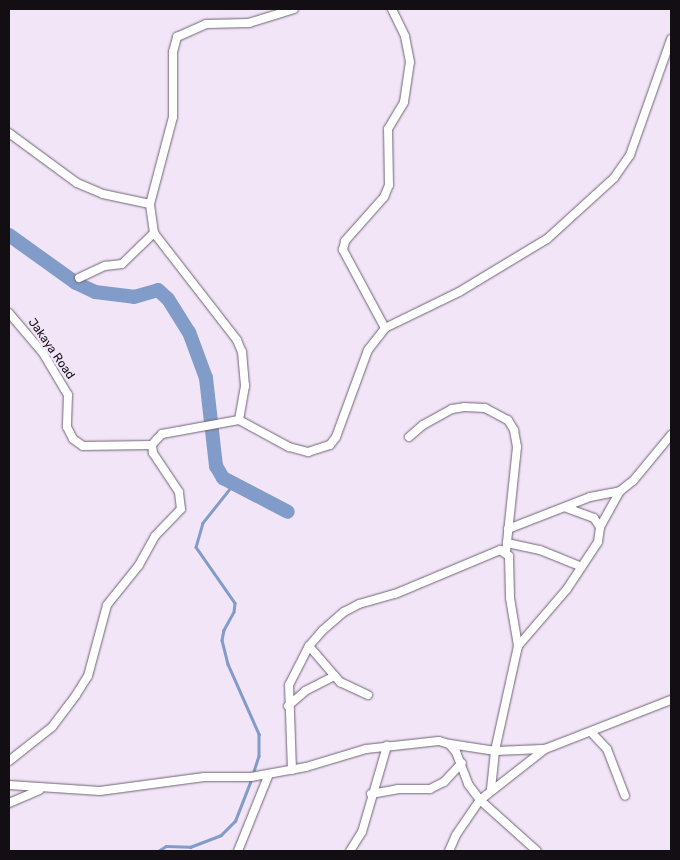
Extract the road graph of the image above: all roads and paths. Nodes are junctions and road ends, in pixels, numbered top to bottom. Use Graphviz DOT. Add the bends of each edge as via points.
graph roads {
  1 [pos="294,9"];
  2 [pos="392,9"];
  3 [pos="671,38"];
  4 [pos="9,133"];
  5 [pos="150,204"];
  6 [pos="154,233"];
  7 [pos="79,278"];
  8 [pos="9,313"];
  9 [pos="385,328"];
  10 [pos="239,420"];
  11 [pos="671,435"];
  12 [pos="409,437"];
  13 [pos="152,445"];
  14 [pos="620,491"];
  15 [pos="567,508"];
  16 [pos="600,527"];
  17 [pos="508,529"];
  18 [pos="507,543"];
  19 [pos="506,552"];
  20 [pos="582,567"];
  21 [pos="309,646"];
  22 [pos="518,646"];
  23 [pos="334,676"];
  24 [pos="368,695"];
  25 [pos="671,700"];
  26 [pos="288,706"];
  27 [pos="591,732"];
  28 [pos="449,744"];
  29 [pos="387,746"];
  30 [pos="545,749"];
  31 [pos="495,751"];
  32 [pos="9,761"];
  33 [pos="462,763"];
  34 [pos="292,770"];
  35 [pos="269,774"];
  36 [pos="9,785"];
  37 [pos="40,789"];
  38 [pos="491,790"];
  39 [pos="371,794"];
  40 [pos="625,796"];
  41 [pos="480,800"];
  42 [pos="9,803"];
  43 [pos="238,851"];
  44 [pos="350,851"];
  45 [pos="449,851"];
  46 [pos="537,851"];
  1 -- 5 [label="street" via="248,23 206,24 177,37 173,52 173,118"];
  2 -- 9 [label="street" via="405,36 410,62 404,102 388,129 389,185 384,197 345,241 343,250"];
  3 -- 9 [label="street" via="630,155 614,178 547,239 459,292"];
  4 -- 5 [label="street" via="77,183 103,194"];
  5 -- 6 [label="street"];
  6 -- 7 [label="street" via="122,264 105,266"];
  6 -- 10 [label="street" via="237,340 242,352 245,386"];
  8 -- 13 [label="street, Jakaya Road" via="43,353 64,386 68,395 67,427 73,439 83,446"];
  9 -- 10 [label="street" via="368,350 336,437 330,445 308,452 289,447"];
  10 -- 13 [label="street" via="162,434"];
  11 -- 14 [label="street" via="633,481"];
  12 -- 17 [label="street" via="452,409 485,408 508,420 514,430 517,447"];
  13 -- 32 [label="street" via="179,492 181,508 155,536 139,565 107,605 88,676 76,695 52,727"];
  14 -- 15 [label="street" via="590,497"];
  14 -- 16 [label="street"];
  15 -- 16 [label="street" via="586,513"];
  15 -- 17 [label="street"];
  16 -- 20 [label="street" via="598,542"];
  17 -- 18 [label="street"];
  18 -- 19 [label="street"];
  18 -- 20 [label="street" via="540,550"];
  19 -- 21 [label="street" via="493,550 395,594 359,604 334,619"];
  19 -- 22 [label="street"];
  20 -- 22 [label="street" via="554,607"];
  21 -- 23 [label="street"];
  21 -- 26 [label="street" via="289,685"];
  22 -- 31 [label="street"];
  23 -- 24 [label="street" via="346,688"];
  23 -- 26 [label="street" via="305,691"];
  25 -- 27 [label="street"];
  26 -- 34 [label="street"];
  27 -- 30 [label="street"];
  27 -- 40 [label="street" via="610,754"];
  28 -- 29 [label="street" via="427,741"];
  28 -- 31 [label="street"];
  28 -- 33 [label="street"];
  29 -- 34 [label="street"];
  29 -- 39 [label="street"];
  30 -- 31 [label="street"];
  30 -- 38 [label="street"];
  31 -- 38 [label="street"];
  33 -- 39 [label="street" via="444,782 430,789 398,789"];
  33 -- 41 [label="street" via="468,784"];
  34 -- 35 [label="street"];
  35 -- 37 [label="street" via="204,777 100,791"];
  35 -- 43 [label="street"];
  36 -- 37 [label="street"];
  37 -- 42 [label="street"];
  38 -- 41 [label="street"];
  39 -- 44 [label="street" via="362,832"];
  41 -- 45 [label="street"];
  41 -- 46 [label="street"];
}
